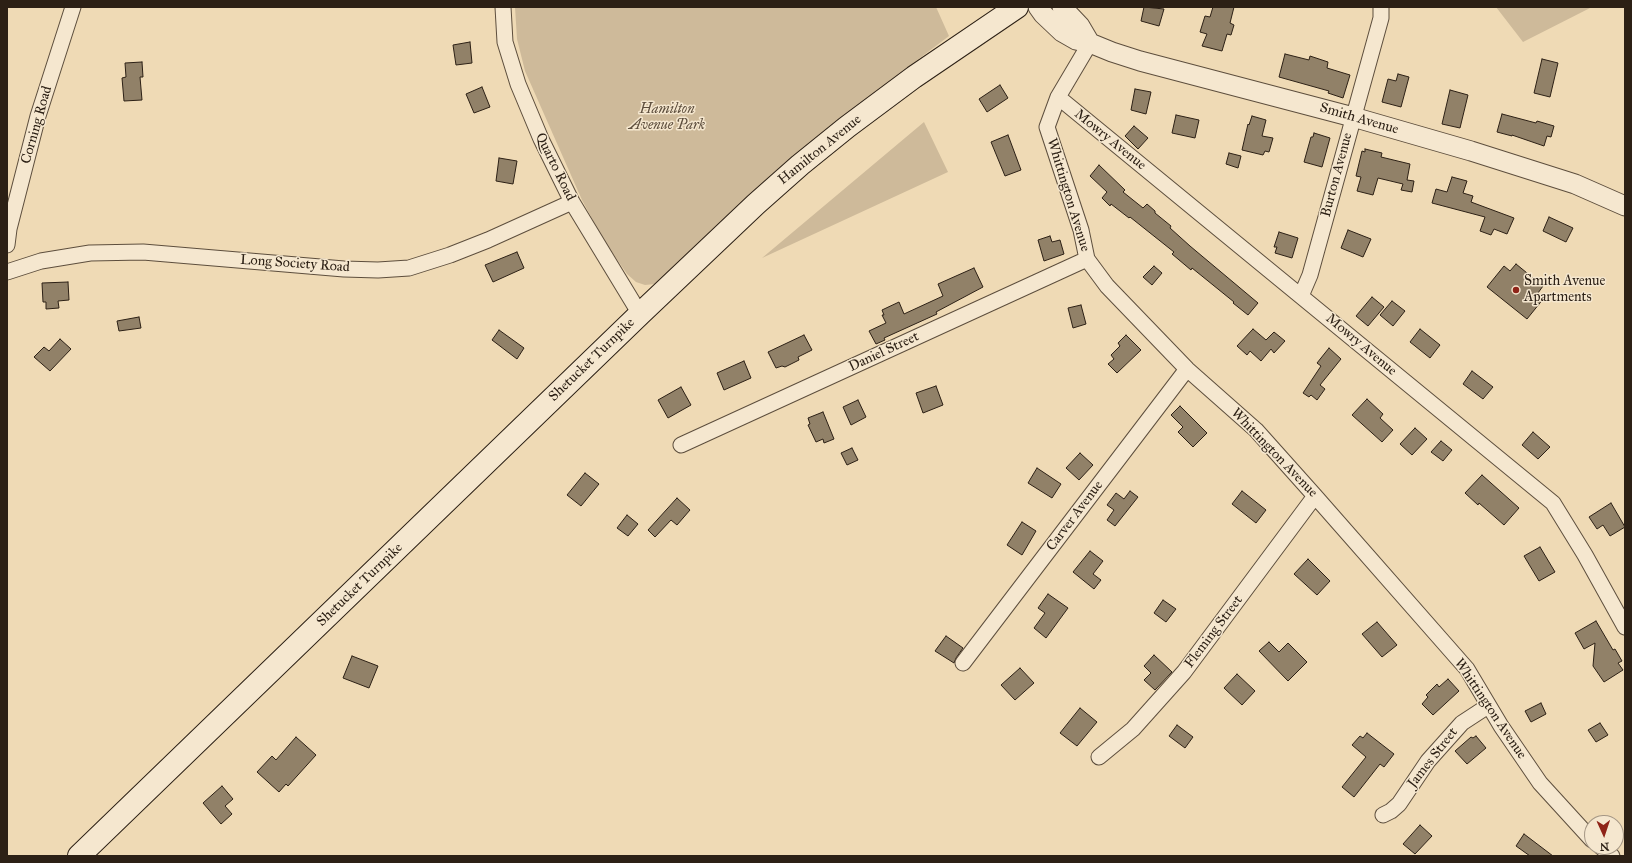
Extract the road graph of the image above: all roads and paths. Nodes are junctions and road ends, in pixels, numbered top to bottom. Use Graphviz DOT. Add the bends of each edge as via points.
graph roads {
  1 [pos="72,7"];
  2 [pos="503,7"];
  3 [pos="1017,7"];
  4 [pos="1038,7"];
  5 [pos="1062,7"];
  6 [pos="1381,7"];
  7 [pos="1090,43"];
  8 [pos="1058,97"];
  9 [pos="1353,117"];
  10 [pos="572,202"];
  11 [pos="1625,206"];
  12 [pos="7,245"];
  13 [pos="1087,259"];
  14 [pos="7,272"];
  15 [pos="1301,296"];
  16 [pos="640,314"];
  17 [pos="1187,369"];
  18 [pos="681,445"];
  19 [pos="1316,496"];
  20 [pos="1625,627"];
  21 [pos="963,663"];
  22 [pos="1488,706"];
  23 [pos="1099,757"];
  24 [pos="1383,815"];
  25 [pos="1584,831"];
  26 [pos="79,856"];
  1 -- 12 [label="street, Corning Road" via="38,116"];
  2 -- 10 [label="street, Quarto Road" via="505,42 518,84"];
  3 -- 16 [label="main road, Hamilton Avenue" via="914,77 806,160"];
  4 -- 7 [label="street, Smith Avenue" via="1068,37"];
  5 -- 7 [label="street" via="1080,26"];
  6 -- 9 [label="street, Burton Avenue" via="1381,18"];
  7 -- 8 [label="street, Whittington Avenue"];
  7 -- 9 [label="street, Smith Avenue" via="1140,60"];
  8 -- 13 [label="street, Whittington Avenue" via="1046,127 1081,230"];
  8 -- 15 [label="street, Mowry Avenue"];
  9 -- 11 [label="street, Smith Avenue" via="1574,184"];
  9 -- 15 [label="street, Burton Avenue" via="1310,275"];
  10 -- 14 [label="street, Long Society Road" via="488,240 409,268 344,269 142,252 90,253 41,261"];
  10 -- 16 [label="street, Quarto Road"];
  13 -- 17 [label="street, Whittington Avenue" via="1107,286"];
  13 -- 18 [label="street, Daniel Street"];
  15 -- 20 [label="street, Mowry Avenue" via="1553,503"];
  16 -- 26 [label="main road, Shetucket Turnpike"];
  17 -- 19 [label="street, Whittington Avenue" via="1256,430"];
  17 -- 21 [label="street, Carver Avenue"];
  19 -- 22 [label="street, Whittington Avenue" via="1467,669"];
  19 -- 23 [label="street, Fleming Street" via="1184,672 1133,729"];
  22 -- 24 [label="street, James Street" via="1462,723 1428,761 1399,804"];
  22 -- 25 [label="street, Whittington Avenue" via="1540,783"];
}
